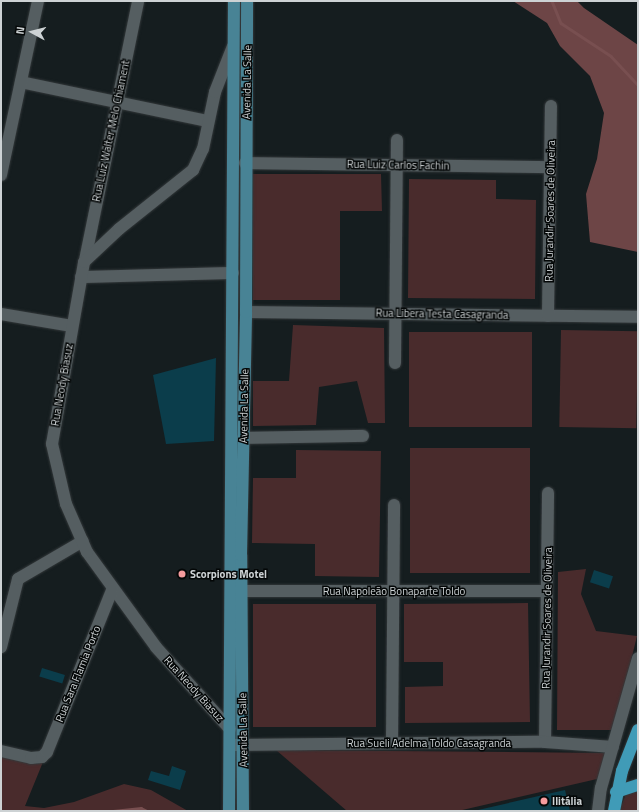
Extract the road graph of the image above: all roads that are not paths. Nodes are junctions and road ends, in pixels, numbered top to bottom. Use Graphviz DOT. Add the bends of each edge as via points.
graph roads {
  1 [pos="38,1"];
  2 [pos="138,1"];
  3 [pos="234,1"];
  4 [pos="247,1"];
  5 [pos="234,44"];
  6 [pos="247,44"];
  7 [pos="21,82"];
  8 [pos="117,101"];
  9 [pos="551,106"];
  10 [pos="208,121"];
  11 [pos="397,140"];
  12 [pos="245,163"];
  13 [pos="397,165"];
  14 [pos="550,167"];
  15 [pos="1,175"];
  16 [pos="84,262"];
  17 [pos="233,273"];
  18 [pos="81,277"];
  19 [pos="246,312"];
  20 [pos="1,314"];
  21 [pos="396,314"];
  22 [pos="548,316"];
  23 [pos="638,316"];
  24 [pos="72,326"];
  25 [pos="232,362"];
  26 [pos="244,362"];
  27 [pos="395,363"];
  28 [pos="363,436"];
  29 [pos="243,438"];
  30 [pos="548,493"];
  31 [pos="394,505"];
  32 [pos="83,542"];
  33 [pos="235,555"];
  34 [pos="112,590"];
  35 [pos="241,590"];
  36 [pos="393,591"];
  37 [pos="547,591"];
  38 [pos="1,648"];
  39 [pos="638,658"];
  40 [pos="230,729"];
  41 [pos="638,730"];
  42 [pos="392,742"];
  43 [pos="545,742"];
  44 [pos="229,744"];
  45 [pos="244,744"];
  46 [pos="613,747"];
  47 [pos="1,751"];
  48 [pos="638,785"];
  49 [pos="616,792"];
  50 [pos="228,811"];
  51 [pos="244,811"];
  52 [pos="598,811"];
  53 [pos="614,811"];
  1 -- 7 [label="street"];
  2 -- 8 [label="street, Rua Luiz Walter Melo Chiament"];
  3 -- 5 [label="main road, Avenida La Salle"];
  4 -- 6 [label="main road, Avenida La Salle"];
  5 -- 6 [label="street"];
  5 -- 10 [label="street" via="215,92"];
  5 -- 17 [label="main road, Avenida La Salle"];
  6 -- 12 [label="main road, Avenida La Salle"];
  7 -- 8 [label="street"];
  7 -- 15 [label="street"];
  8 -- 10 [label="street"];
  8 -- 16 [label="street, Rua Luiz Walter Melo Chiament"];
  9 -- 14 [label="street, Rua Jurandir Soares de Oliveira"];
  10 -- 16 [label="street" via="203,149 193,170 114,234"];
  11 -- 13 [label="street"];
  12 -- 13 [label="street, Rua Luiz Carlos Fachin"];
  12 -- 19 [label="main road, Avenida La Salle"];
  13 -- 14 [label="street, Rua Luiz Carlos Fachin"];
  13 -- 21 [label="street"];
  14 -- 22 [label="street, Rua Jurandir Soares de Oliveira"];
  16 -- 18 [label="street, Rua Neody Biasuz"];
  17 -- 18 [label="street"];
  17 -- 25 [label="main road, Avenida La Salle"];
  18 -- 24 [label="street, Rua Neody Biasuz"];
  19 -- 21 [label="street, Rua Libera Testa Casagranda"];
  19 -- 26 [label="main road, Avenida La Salle"];
  20 -- 24 [label="street"];
  21 -- 22 [label="street, Rua Libera Testa Casagranda"];
  21 -- 27 [label="street"];
  22 -- 23 [label="street, Rua Libera Testa Casagranda"];
  24 -- 32 [label="street, Rua Neody Biasuz" via="52,444 66,504"];
  25 -- 26 [label="main road"];
  25 -- 33 [label="main road, Avenida La Salle"];
  26 -- 29 [label="main road, Avenida La Salle"];
  28 -- 29 [label="street"];
  29 -- 33 [label="main road, Avenida La Salle"];
  30 -- 37 [label="street, Rua Jurandir Soares de Oliveira"];
  31 -- 36 [label="street"];
  32 -- 34 [label="street, Rua Neody Biasuz"];
  32 -- 38 [label="street" via="18,579"];
  33 -- 35 [label="main road, Avenida La Salle"];
  33 -- 40 [label="main road, Avenida La Salle"];
  34 -- 40 [label="street, Rua Neody Biasuz" via="156,647"];
  34 -- 47 [label="street, Rua Sara Flamia Porto" via="47,752 42,757 31,758"];
  35 -- 36 [label="street, Rua Napoleão Bonaparte Toldo"];
  35 -- 45 [label="main road, Avenida La Salle"];
  36 -- 37 [label="street, Rua Napoleão Bonaparte Toldo"];
  36 -- 42 [label="street"];
  37 -- 43 [label="street, Rua Jurandir Soares de Oliveira"];
  39 -- 46 [label="street"];
  40 -- 44 [label="main road, Avenida La Salle"];
  41 -- 49 [label="highway"];
  42 -- 43 [label="street, Rua Sueli Adelma Toldo Casagranda"];
  42 -- 45 [label="street, Rua Sueli Adelma Toldo Casagranda"];
  43 -- 46 [label="street, Rua Sueli Adelma Toldo Casagranda"];
  44 -- 45 [label="street, Rua Sueli Adelma Toldo Casagranda"];
  44 -- 50 [label="main road, Avenida La Salle"];
  45 -- 51 [label="main road, Avenida La Salle"];
  46 -- 52 [label="street" via="600,788"];
  48 -- 49 [label="highway"];
  49 -- 53 [label="highway"];
}
